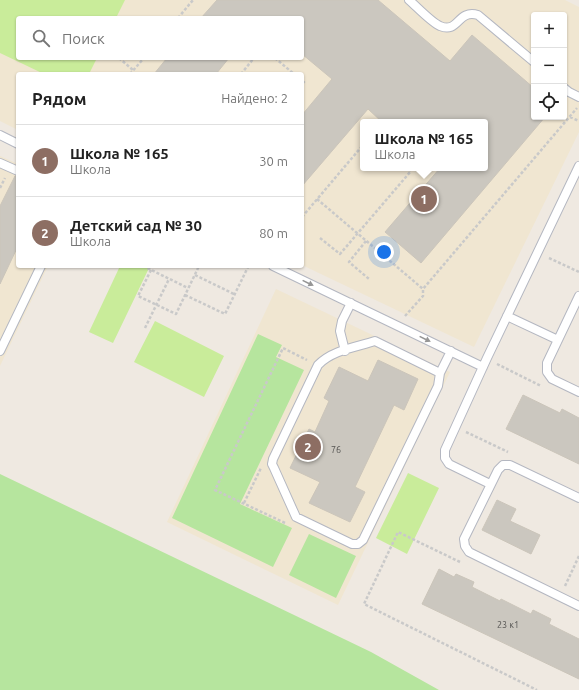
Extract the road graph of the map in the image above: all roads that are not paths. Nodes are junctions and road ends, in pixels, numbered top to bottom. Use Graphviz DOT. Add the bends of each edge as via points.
graph roads {
  1 [pos="409,0"];
  2 [pos="531,59"];
  3 [pos="567,90"];
  4 [pos="579,97"];
  5 [pos="0,135"];
  6 [pos="16,143"];
  7 [pos="0,162"];
  8 [pos="579,166"];
  9 [pos="16,170"];
  10 [pos="40,268"];
  11 [pos="277,268"];
  12 [pos="579,296"];
  13 [pos="350,303"];
  14 [pos="507,316"];
  15 [pos="558,340"];
  16 [pos="0,351"];
  17 [pos="345,351"];
  18 [pos="451,351"];
  19 [pos="483,367"];
  20 [pos="440,373"];
  21 [pos="579,392"];
  22 [pos="490,484"];
  23 [pos="579,498"];
  24 [pos="579,606"];
  1 -- 2 [label="lane" via="443,27 456,25 463,16 471,13 478,15"];
  3 -- 4 [label="lane"];
  5 -- 6 [label="lane"];
  7 -- 9 [label="lane"];
  8 -- 14 [label="lane"];
  10 -- 16 [label="lane"];
  11 -- 13 [label="lane, one-way"];
  12 -- 15 [label="lane"];
  13 -- 17 [label="lane" via="340,331"];
  13 -- 18 [label="lane, one-way"];
  14 -- 15 [label="lane"];
  14 -- 19 [label="lane"];
  15 -- 21 [label="lane" via="547,363 547,372 552,379"];
  17 -- 20 [label="lane" via="375,341"];
  17 -- 20 [label="lane" via="324,359 318,365 272,464 294,514 300,520 352,544 358,544 363,540 438,386"];
  18 -- 19 [label="lane"];
  18 -- 20 [label="lane"];
  19 -- 22 [label="lane" via="445,450 445,458 449,464"];
  22 -- 23 [label="lane" via="503,465 510,465"];
  22 -- 24 [label="lane" via="464,539 469,552"];
}
